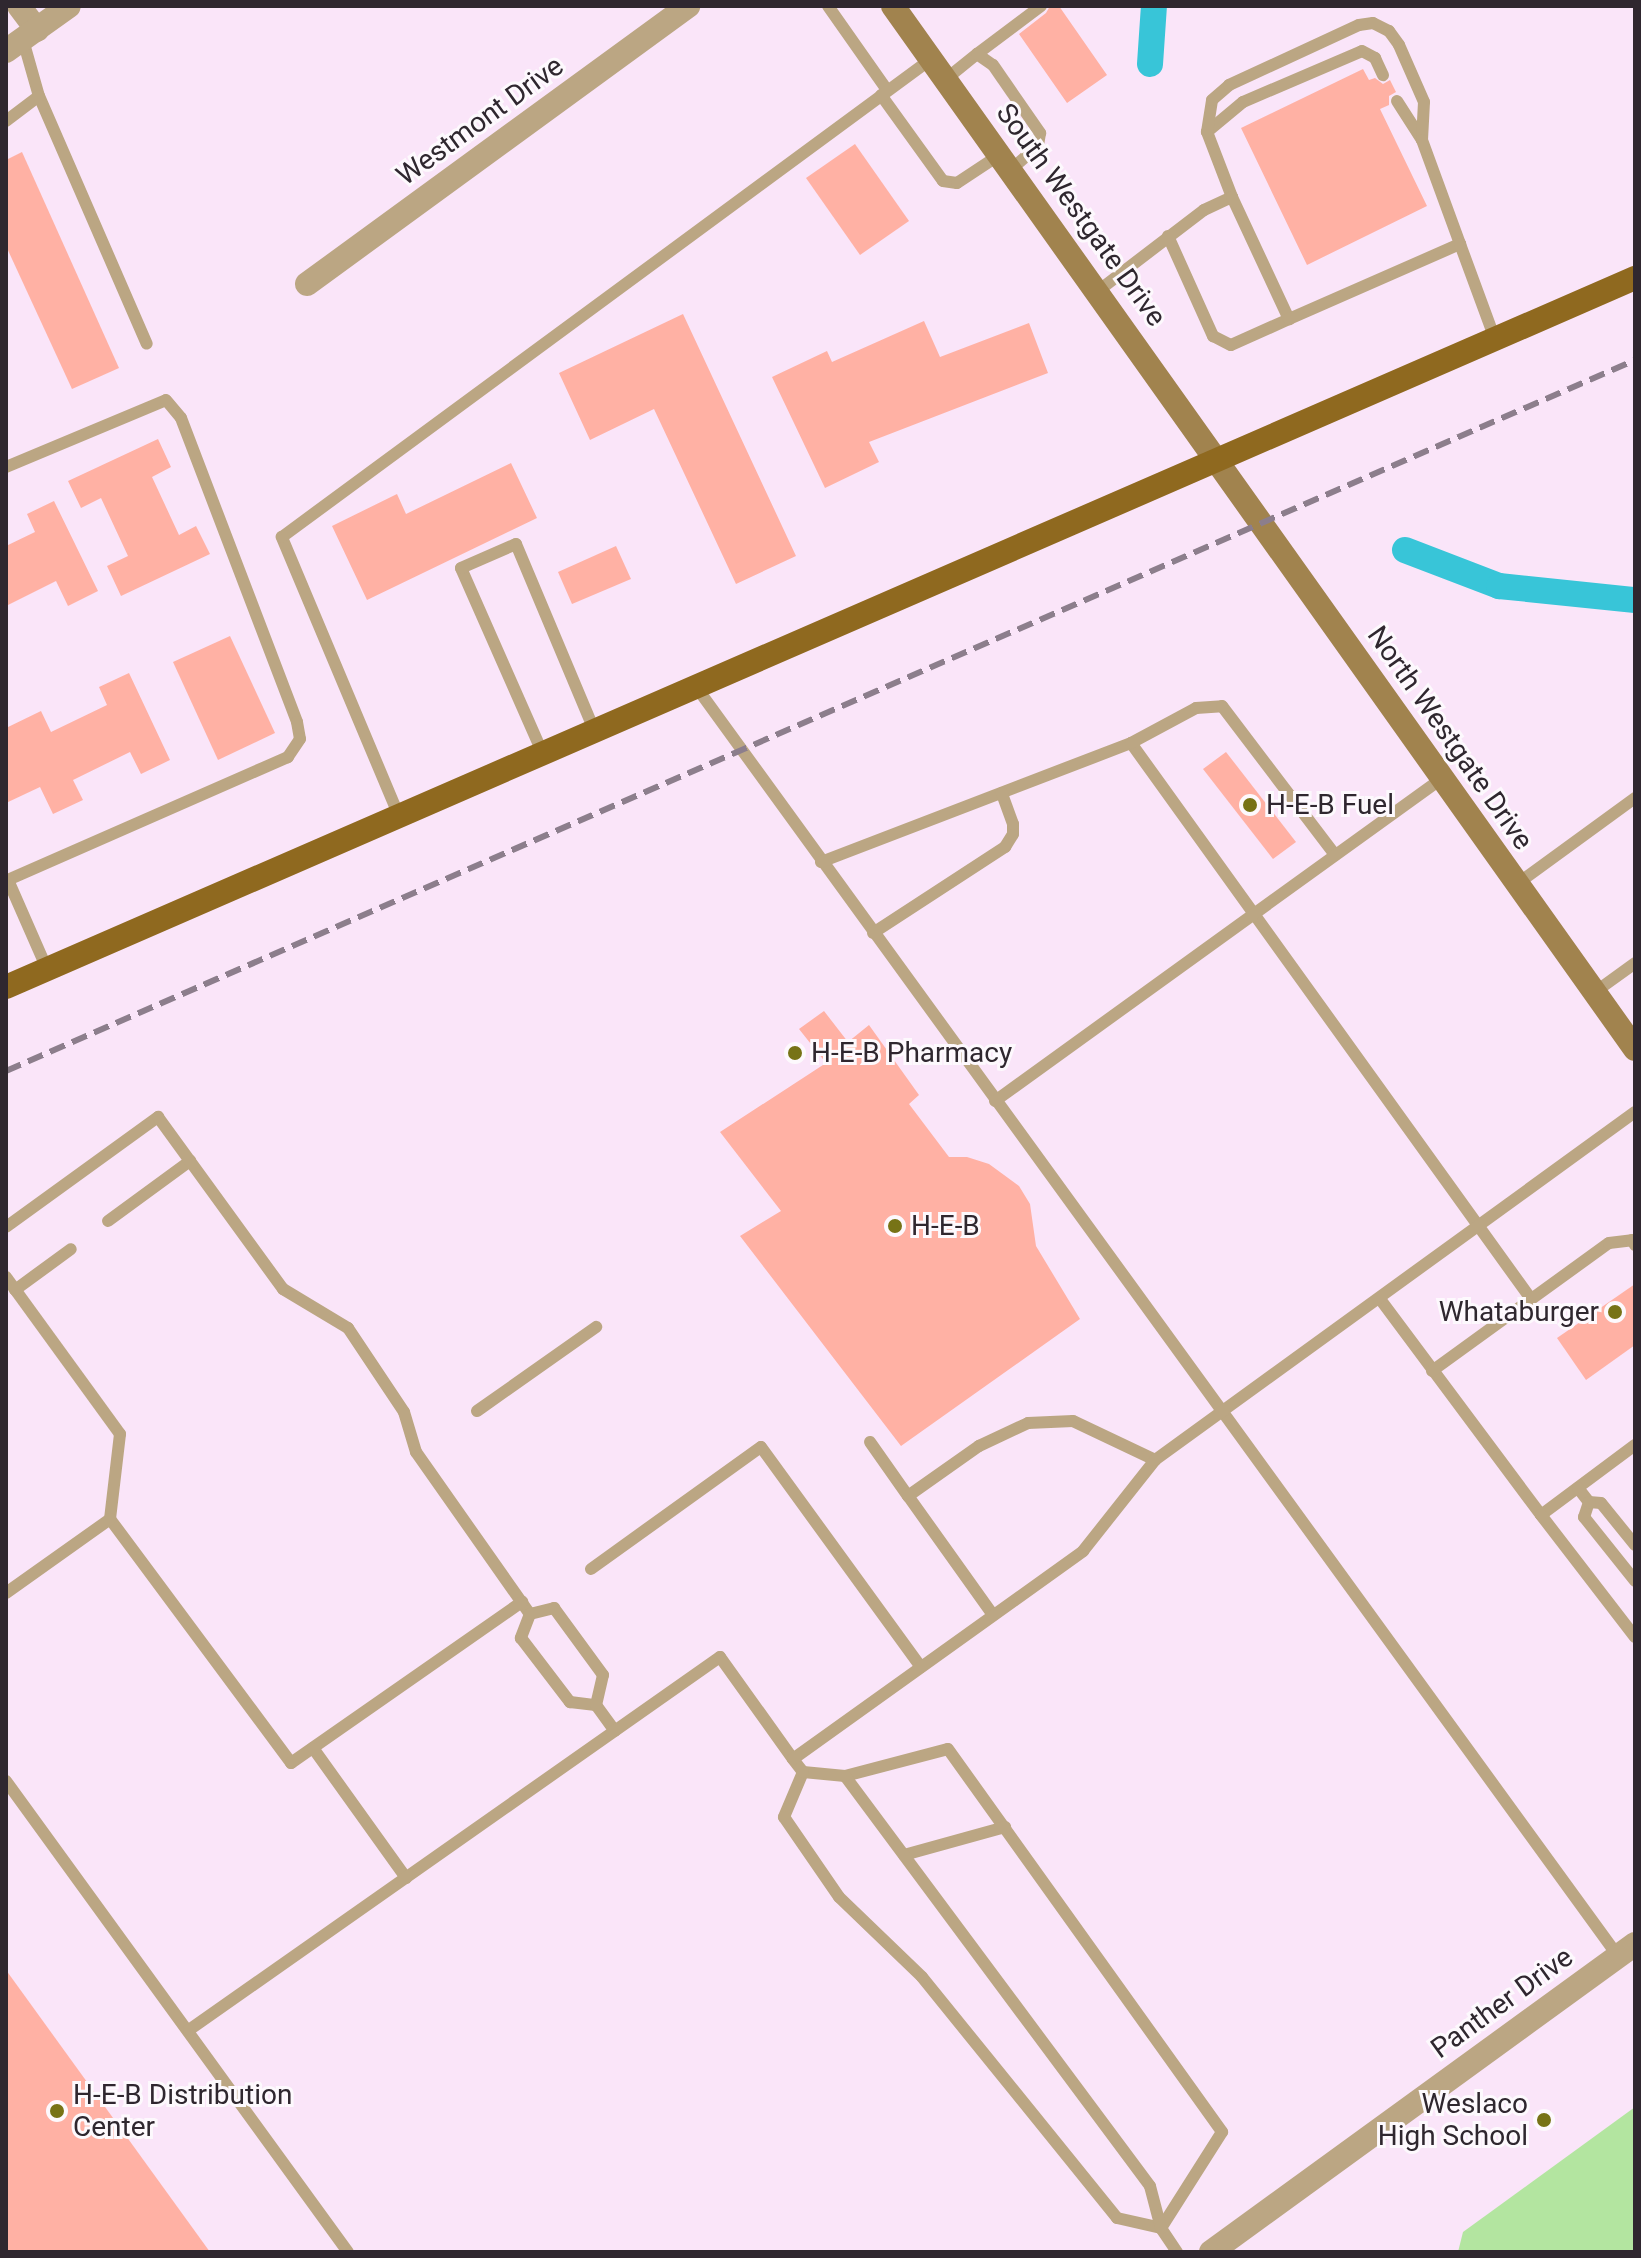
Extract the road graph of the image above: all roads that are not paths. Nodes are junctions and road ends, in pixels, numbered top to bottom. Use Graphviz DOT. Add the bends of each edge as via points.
graph roads {
  1 [pos="19,6"];
  2 [pos="69,6"];
  3 [pos="688,6"];
  4 [pos="828,6"];
  5 [pos="893,6"];
  6 [pos="1041,6"];
  7 [pos="22,40"];
  8 [pos="977,54"];
  9 [pos="931,59"];
  10 [pos="1383,75"];
  11 [pos="946,79"];
  12 [pos="884,92"];
  13 [pos="39,96"];
  14 [pos="1397,101"];
  15 [pos="6,121"];
  16 [pos="1207,132"];
  17 [pos="1422,140"];
  18 [pos="1006,162"];
  19 [pos="1232,197"];
  20 [pos="1168,236"];
  21 [pos="1460,244"];
  22 [pos="1635,278"];
  23 [pos="307,284"];
  24 [pos="1098,291"];
  25 [pos="1289,319"];
  26 [pos="1495,339"];
  27 [pos="147,344"];
  28 [pos="1219,460"];
  29 [pos="6,467"];
  30 [pos="697,688"];
  31 [pos="595,732"];
  32 [pos="1131,743"];
  33 [pos="543,754"];
  34 [pos="1441,779"];
  35 [pos="1002,793"];
  36 [pos="1635,798"];
  37 [pos="399,816"];
  38 [pos="1335,855"];
  39 [pos="821,862"];
  40 [pos="7,881"];
  41 [pos="1517,884"];
  42 [pos="1254,915"];
  43 [pos="873,933"];
  44 [pos="1635,963"];
  45 [pos="47,969"];
  46 [pos="6,987"];
  47 [pos="1595,992"];
  48 [pos="1635,1049"];
  49 [pos="995,1101"];
  50 [pos="1635,1112"];
  51 [pos="190,1161"];
  52 [pos="108,1221"];
  53 [pos="1478,1226"];
  54 [pos="6,1227"];
  55 [pos="1635,1245"];
  56 [pos="71,1249"];
  57 [pos="6,1277"];
  58 [pos="15,1290"];
  59 [pos="1380,1299"];
  60 [pos="1531,1299"];
  61 [pos="596,1327"];
  62 [pos="1432,1371"];
  63 [pos="477,1411"];
  64 [pos="1223,1414"];
  65 [pos="870,1442"];
  66 [pos="1635,1445"];
  67 [pos="1155,1460"];
  68 [pos="1578,1488"];
  69 [pos="908,1496"];
  70 [pos="1589,1502"];
  71 [pos="1541,1515"];
  72 [pos="110,1519"];
  73 [pos="1635,1545"];
  74 [pos="591,1569"];
  75 [pos="1635,1581"];
  76 [pos="6,1593"];
  77 [pos="522,1602"];
  78 [pos="530,1614"];
  79 [pos="993,1615"];
  80 [pos="1635,1637"];
  81 [pos="921,1667"];
  82 [pos="596,1705"];
  83 [pos="615,1731"];
  84 [pos="313,1748"];
  85 [pos="793,1759"];
  86 [pos="803,1772"];
  87 [pos="845,1776"];
  88 [pos="6,1781"];
  89 [pos="1005,1827"];
  90 [pos="904,1855"];
  91 [pos="406,1878"];
  92 [pos="1626,1950"];
  93 [pos="189,2030"];
  94 [pos="1161,2228"];
  95 [pos="348,2252"];
  96 [pos="1177,2252"];
  97 [pos="1211,2252"];
  1 -- 7 [label="street"];
  2 -- 7 [label="street"];
  3 -- 23 [label="street, Westmont Drive"];
  4 -- 12 [label="lane"];
  5 -- 9 [label="street, South Westgate Drive"];
  6 -- 8 [label="lane"];
  7 -- 13 [label="lane"];
  8 -- 11 [label="lane"];
  8 -- 18 [label="lane" via="993,65 1040,133 1038,146"];
  9 -- 11 [label="street, South Westgate Drive"];
  9 -- 12 [label="lane"];
  10 -- 16 [label="lane" via="1375,58 1362,51 1243,102"];
  11 -- 18 [label="street, South Westgate Drive"];
  12 -- 18 [label="lane" via="943,181 957,183"];
  12 -- 37 [label="lane" via="282,537"];
  13 -- 15 [label="lane"];
  13 -- 27 [label="lane"];
  14 -- 17 [label="lane"];
  16 -- 17 [label="lane" via="1212,100 1229,85 1373,23 1389,31 1399,45 1424,102"];
  16 -- 19 [label="lane"];
  17 -- 21 [label="lane"];
  18 -- 24 [label="street, South Westgate Drive"];
  19 -- 20 [label="lane"];
  19 -- 25 [label="lane"];
  20 -- 24 [label="lane"];
  20 -- 25 [label="lane" via="1213,336 1231,345"];
  21 -- 25 [label="lane"];
  21 -- 26 [label="lane"];
  22 -- 26 [label="main road"];
  24 -- 28 [label="street, South Westgate Drive"];
  26 -- 28 [label="main road"];
  28 -- 30 [label="main road"];
  28 -- 34 [label="street, North Westgate Drive"];
  29 -- 40 [label="lane" via="166,400 181,418 300,739 288,757"];
  30 -- 31 [label="main road"];
  30 -- 39 [label="lane"];
  31 -- 33 [label="main road"];
  31 -- 33 [label="lane" via="516,544 461,568"];
  32 -- 35 [label="lane"];
  32 -- 38 [label="lane" via="1196,708 1222,706"];
  32 -- 42 [label="lane"];
  33 -- 37 [label="main road"];
  34 -- 38 [label="lane"];
  34 -- 41 [label="street, North Westgate Drive"];
  35 -- 39 [label="lane"];
  35 -- 43 [label="lane" via="1013,824 1005,847"];
  36 -- 41 [label="lane"];
  37 -- 45 [label="main road"];
  38 -- 42 [label="lane"];
  39 -- 43 [label="lane"];
  40 -- 45 [label="lane"];
  41 -- 47 [label="street, North Westgate Drive"];
  42 -- 49 [label="lane"];
  42 -- 53 [label="lane"];
  43 -- 49 [label="lane"];
  44 -- 47 [label="lane"];
  45 -- 46 [label="main road"];
  47 -- 48 [label="street, North Westgate Drive"];
  49 -- 64 [label="lane"];
  50 -- 53 [label="lane"];
  51 -- 52 [label="lane"];
  51 -- 54 [label="lane" via="158,1117"];
  51 -- 77 [label="lane" via="283,1289 348,1328 404,1412 416,1452"];
  53 -- 59 [label="lane"];
  53 -- 60 [label="lane"];
  55 -- 60 [label="lane" via="1632,1240 1609,1243"];
  56 -- 58 [label="lane"];
  57 -- 58 [label="lane"];
  58 -- 72 [label="lane" via="120,1434"];
  59 -- 62 [label="lane"];
  59 -- 64 [label="lane"];
  60 -- 62 [label="lane"];
  61 -- 63 [label="lane"];
  62 -- 71 [label="lane"];
  64 -- 67 [label="lane"];
  64 -- 92 [label="lane"];
  65 -- 69 [label="lane"];
  66 -- 68 [label="lane"];
  67 -- 69 [label="lane" via="1073,1421 1028,1423 979,1446"];
  67 -- 79 [label="lane" via="1083,1551"];
  68 -- 70 [label="lane"];
  68 -- 71 [label="lane"];
  69 -- 79 [label="lane"];
  70 -- 73 [label="lane" via="1601,1503"];
  70 -- 75 [label="lane" via="1584,1517"];
  71 -- 80 [label="lane"];
  72 -- 76 [label="lane"];
  72 -- 84 [label="lane" via="291,1763"];
  74 -- 81 [label="lane" via="761,1447"];
  77 -- 78 [label="lane"];
  77 -- 84 [label="lane"];
  78 -- 82 [label="lane" via="521,1638 570,1702"];
  78 -- 82 [label="lane" via="554,1608 603,1675"];
  79 -- 81 [label="lane"];
  81 -- 85 [label="lane"];
  82 -- 83 [label="lane"];
  83 -- 85 [label="lane" via="720,1657"];
  83 -- 91 [label="lane"];
  84 -- 91 [label="lane"];
  85 -- 86 [label="lane"];
  86 -- 87 [label="lane"];
  86 -- 94 [label="lane" via="784,1817 839,1897 922,1977 1117,2218"];
  87 -- 89 [label="lane" via="948,1749"];
  87 -- 90 [label="lane"];
  88 -- 93 [label="lane"];
  89 -- 90 [label="lane"];
  89 -- 94 [label="lane" via="1222,2132"];
  90 -- 94 [label="lane" via="1150,2186"];
  91 -- 93 [label="lane"];
  92 -- 97 [label="street, Panther Drive"];
  93 -- 95 [label="lane"];
  94 -- 96 [label="lane"];
}
